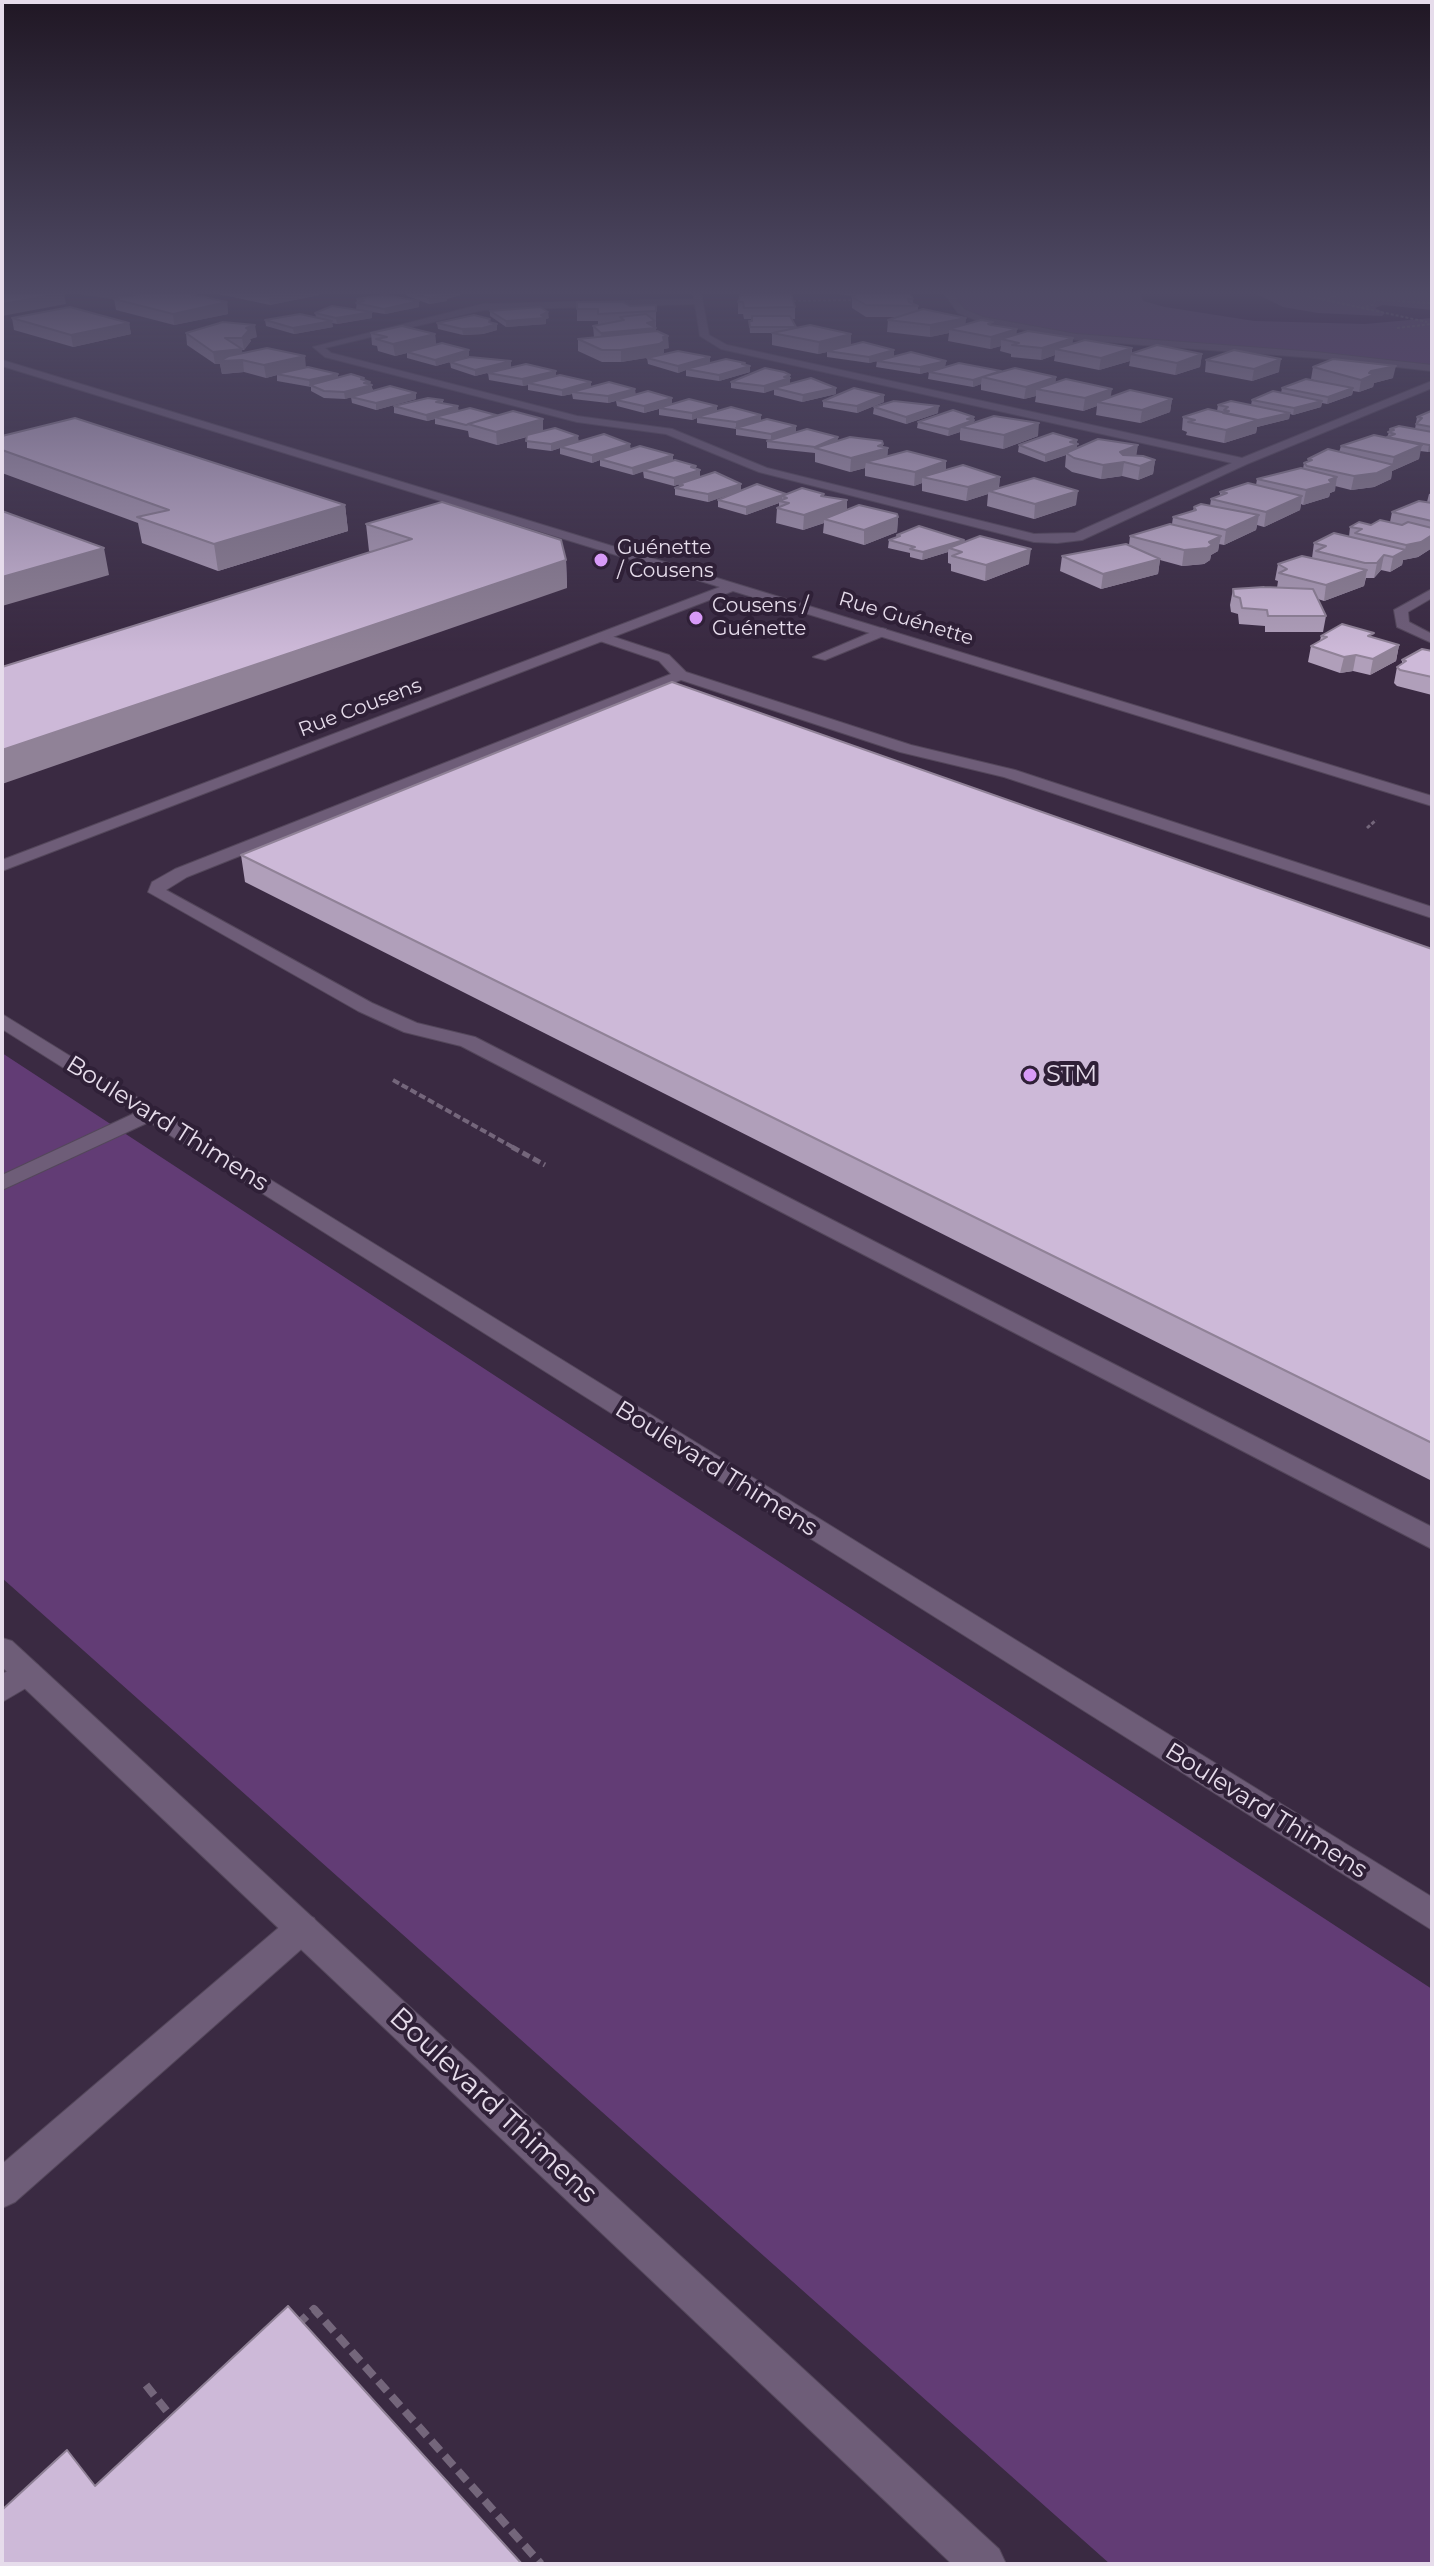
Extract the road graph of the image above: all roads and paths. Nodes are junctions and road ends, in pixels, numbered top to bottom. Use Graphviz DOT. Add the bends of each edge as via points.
graph roads {
  1 [pos="164,413"];
  2 [pos="553,413"];
  3 [pos="1021,413"];
  4 [pos="1362,413"];
  5 [pos="1243,462"];
  6 [pos="732,587"];
  7 [pos="1432,593"];
  8 [pos="881,632"];
  9 [pos="602,637"];
  10 [pos="1432,639"];
  11 [pos="820,657"];
  12 [pos="681,675"];
  13 [pos="1432,801"];
  14 [pos="2,866"];
  15 [pos="1432,913"];
  16 [pos="2,1020"];
  17 [pos="393,1080"];
  18 [pos="151,1113"];
  19 [pos="545,1165"];
  20 [pos="2,1183"];
  21 [pos="1432,1539"];
  22 [pos="10,1671"];
  23 [pos="1432,1915"];
  24 [pos="302,1928"];
  25 [pos="2,2189"];
  26 [pos="292,2329"];
  27 [pos="146,2385"];
  28 [pos="183,2433"];
  29 [pos="541,2564"];
  30 [pos="984,2564"];
  1 -- 6 [label="street, Rue Guénette"];
  2 -- 5 [label="street" via="668,431 763,470 1034,538 1078,537"];
  3 -- 5 [label="street"];
  4 -- 5 [label="street"];
  6 -- 8 [label="street, Rue Guénette"];
  6 -- 9 [label="street, Rue Cousens"];
  7 -- 10 [label="street" via="1401,610 1402,624"];
  8 -- 11 [label="street"];
  8 -- 13 [label="street, Rue Guénette"];
  9 -- 12 [label="street" via="664,658"];
  9 -- 14 [label="street, Rue Cousens"];
  12 -- 15 [label="street" via="906,749 1009,773"];
  12 -- 21 [label="street" via="181,873 158,886 161,896 365,1007 411,1028 468,1041"];
  16 -- 18 [label="street, Boulevard Thimens"];
  17 -- 19 [label="path"];
  18 -- 20 [label="street"];
  18 -- 23 [label="street, Boulevard Thimens"];
  22 -- 24 [label="street, Boulevard Thimens"];
  24 -- 25 [label="street"];
  24 -- 30 [label="street, Boulevard Thimens"];
  26 -- 29 [label="path" via="314,2309"];
  27 -- 28 [label="path"];
}
